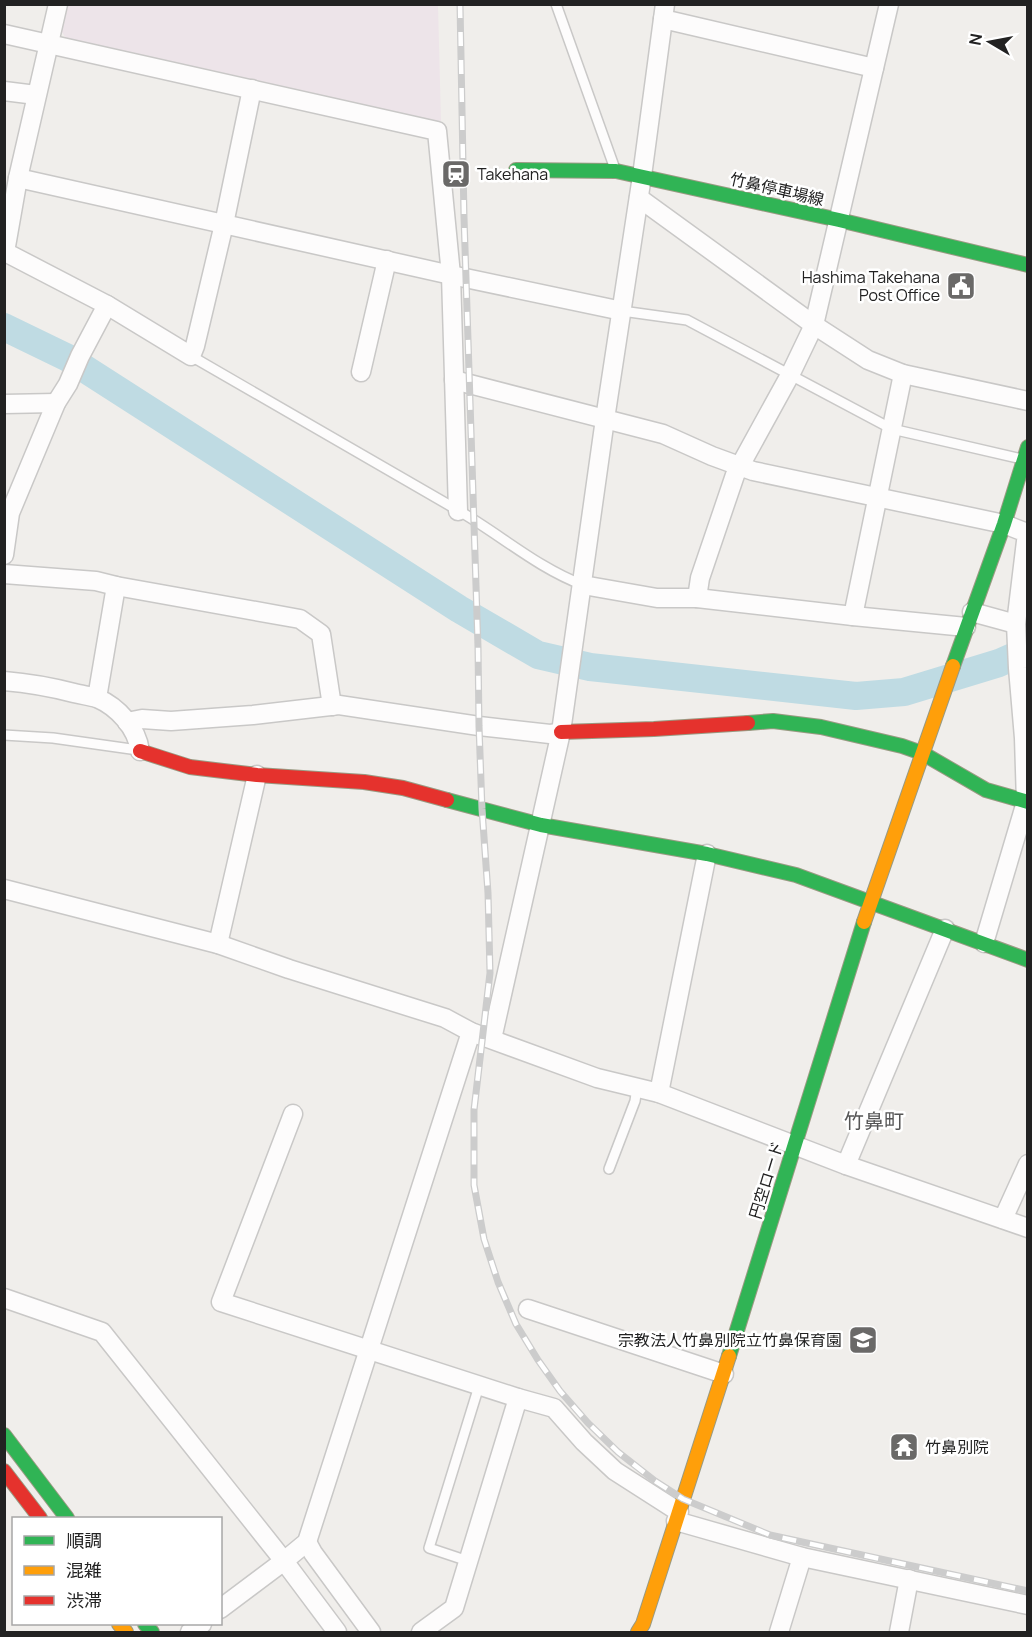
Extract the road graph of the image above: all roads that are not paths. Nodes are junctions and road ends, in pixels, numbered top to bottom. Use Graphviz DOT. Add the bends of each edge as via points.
graph roads {
  1 [pos="58,4"];
  2 [pos="556,4"];
  3 [pos="889,4"];
  4 [pos="664,12"];
  5 [pos="4,34"];
  6 [pos="49,44"];
  7 [pos="874,68"];
  8 [pos="252,89"];
  9 [pos="4,91"];
  10 [pos="36,95"];
  11 [pos="516,170"];
  12 [pos="616,171"];
  13 [pos="642,176"];
  14 [pos="18,178"];
  15 [pos="639,198"];
  16 [pos="838,220"];
  17 [pos="224,224"];
  18 [pos="387,260"];
  19 [pos="1028,265"];
  20 [pos="451,275"];
  21 [pos="107,305"];
  22 [pos="621,310"];
  23 [pos="814,325"];
  24 [pos="191,356"];
  25 [pos="361,372"];
  26 [pos="903,374"];
  27 [pos="790,375"];
  28 [pos="454,380"];
  29 [pos="1028,401"];
  30 [pos="56,403"];
  31 [pos="4,404"];
  32 [pos="605,419"];
  33 [pos="892,429"];
  34 [pos="1026,454"];
  35 [pos="741,467"];
  36 [pos="878,497"];
  37 [pos="458,511"];
  38 [pos="1004,524"];
  39 [pos="1027,533"];
  40 [pos="4,555"];
  41 [pos="4,574"];
  42 [pos="583,585"];
  43 [pos="116,586"];
  44 [pos="697,598"];
  45 [pos="853,616"];
  46 [pos="969,620"];
  47 [pos="1017,632"];
  48 [pos="4,681"];
  49 [pos="97,698"];
  50 [pos="333,706"];
  51 [pos="128,722"];
  52 [pos="561,732"];
  53 [pos="4,735"];
  54 [pos="1026,737"];
  55 [pos="140,751"];
  56 [pos="922,753"];
  57 [pos="257,775"];
  58 [pos="1027,802"];
  59 [pos="541,825"];
  60 [pos="707,854"];
  61 [pos="4,889"];
  62 [pos="870,902"];
  63 [pos="945,929"];
  64 [pos="984,943"];
  65 [pos="218,944"];
  66 [pos="1028,960"];
  67 [pos="471,1032"];
  68 [pos="492,1039"];
  69 [pos="637,1087"];
  70 [pos="659,1093"];
  71 [pos="293,1114"];
  72 [pos="794,1144"];
  73 [pos="1028,1164"];
  74 [pos="846,1165"];
  75 [pos="609,1169"];
  76 [pos="1003,1219"];
  77 [pos="1028,1228"];
  78 [pos="4,1298"];
  79 [pos="528,1309"];
  80 [pos="369,1350"];
  81 [pos="724,1374"];
  82 [pos="479,1386"];
  83 [pos="518,1398"];
  84 [pos="4,1435"];
  85 [pos="4,1471"];
  86 [pos="677,1516"];
  87 [pos="39,1517"];
  88 [pos="66,1517"];
  89 [pos="307,1542"];
  90 [pos="802,1557"];
  91 [pos="284,1561"];
  92 [pos="468,1561"];
  93 [pos="909,1579"];
  94 [pos="1028,1605"];
  95 [pos="222,1608"];
  96 [pos="337,1632"];
  97 [pos="371,1632"];
  98 [pos="421,1632"];
  99 [pos="638,1632"];
  100 [pos="779,1632"];
  101 [pos="899,1632"];
  1 -- 6 [label="street"];
  2 -- 12 [label="lane"];
  3 -- 7 [label="street"];
  4 -- 7 [label="street"];
  4 -- 13 [label="street"];
  5 -- 6 [label="street"];
  6 -- 8 [label="street"];
  6 -- 10 [label="street"];
  7 -- 16 [label="street"];
  8 -- 17 [label="street"];
  8 -- 20 [label="street" via="437,131"];
  9 -- 10 [label="street"];
  10 -- 14 [label="street"];
  11 -- 12 [label="street, 竹鼻停車場線"];
  12 -- 13 [label="street, 竹鼻停車場線"];
  13 -- 15 [label="street"];
  13 -- 16 [label="street, 竹鼻停車場線"];
  14 -- 17 [label="street"];
  14 -- 21 [label="street" via="4,252"];
  15 -- 22 [label="street"];
  15 -- 23 [label="street"];
  16 -- 19 [label="street, 竹鼻停車場線"];
  16 -- 23 [label="street"];
  17 -- 18 [label="street"];
  17 -- 24 [label="street"];
  18 -- 20 [label="street"];
  18 -- 25 [label="street"];
  20 -- 22 [label="street"];
  20 -- 28 [label="street"];
  21 -- 24 [label="street"];
  21 -- 30 [label="street"];
  22 -- 27 [label="lane" via="687,320"];
  22 -- 32 [label="street"];
  23 -- 26 [label="street" via="868,360"];
  23 -- 27 [label="street"];
  24 -- 37 [label="lane"];
  26 -- 29 [label="street"];
  26 -- 33 [label="street"];
  27 -- 33 [label="lane"];
  27 -- 35 [label="street"];
  28 -- 32 [label="street"];
  28 -- 37 [label="street"];
  30 -- 31 [label="street"];
  30 -- 40 [label="street" via="9,513"];
  32 -- 35 [label="street" via="663,434"];
  32 -- 42 [label="street"];
  33 -- 34 [label="lane"];
  33 -- 36 [label="street"];
  34 -- 38 [label="street, 円空ロード"];
  35 -- 36 [label="street"];
  35 -- 44 [label="street" via="703,568"];
  36 -- 38 [label="street"];
  36 -- 45 [label="street"];
  37 -- 42 [label="lane" via="546,568"];
  38 -- 39 [label="street"];
  38 -- 46 [label="street, 円空ロード"];
  39 -- 47 [label="street"];
  41 -- 43 [label="street"];
  42 -- 44 [label="street" via="657,598"];
  42 -- 52 [label="street"];
  43 -- 49 [label="street"];
  43 -- 50 [label="street" via="300,619 321,634"];
  44 -- 45 [label="street"];
  45 -- 46 [label="street"];
  46 -- 47 [label="street"];
  46 -- 56 [label="street, 円空ロード"];
  47 -- 54 [label="street"];
  48 -- 49 [label="street" via="38,684"];
  49 -- 51 [label="street"];
  50 -- 51 [label="street"];
  50 -- 52 [label="street" via="479,726"];
  51 -- 55 [label="street" via="139,740"];
  52 -- 56 [label="street" via="773,721 821,727"];
  52 -- 59 [label="street"];
  53 -- 55 [label="lane"];
  54 -- 58 [label="street"];
  55 -- 57 [label="street" via="190,767"];
  56 -- 58 [label="street" via="986,790"];
  56 -- 62 [label="street, 円空ロード"];
  57 -- 59 [label="street" via="403,788"];
  57 -- 65 [label="street"];
  58 -- 64 [label="street"];
  59 -- 60 [label="street"];
  59 -- 68 [label="street"];
  60 -- 62 [label="street" via="796,875"];
  60 -- 70 [label="street"];
  61 -- 65 [label="street"];
  62 -- 63 [label="street"];
  62 -- 72 [label="street, 円空ロード"];
  63 -- 64 [label="street"];
  63 -- 74 [label="street"];
  64 -- 66 [label="street"];
  65 -- 67 [label="street" via="445,1018"];
  67 -- 68 [label="street"];
  67 -- 80 [label="street"];
  68 -- 69 [label="street" via="597,1078"];
  69 -- 70 [label="street"];
  69 -- 75 [label="lane"];
  70 -- 72 [label="street"];
  71 -- 80 [label="street" via="221,1302"];
  72 -- 74 [label="street"];
  72 -- 81 [label="street, 円空ロード"];
  73 -- 76 [label="street"];
  74 -- 76 [label="street"];
  76 -- 77 [label="street"];
  78 -- 91 [label="street" via="102,1332"];
  79 -- 81 [label="street"];
  80 -- 82 [label="street"];
  80 -- 89 [label="street"];
  81 -- 86 [label="street, 円空ロード"];
  82 -- 83 [label="street"];
  82 -- 92 [label="lane" via="429,1548"];
  83 -- 86 [label="street" via="554,1408 615,1471"];
  83 -- 92 [label="street"];
  84 -- 88 [label="street"];
  85 -- 87 [label="street"];
  86 -- 90 [label="street"];
  86 -- 99 [label="street, 円空ロード"];
  89 -- 91 [label="street"];
  89 -- 97 [label="street"];
  90 -- 93 [label="street"];
  90 -- 100 [label="street"];
  91 -- 95 [label="street"];
  91 -- 96 [label="street"];
  92 -- 98 [label="street" via="454,1608"];
  93 -- 94 [label="street"];
  93 -- 101 [label="street"];
}
